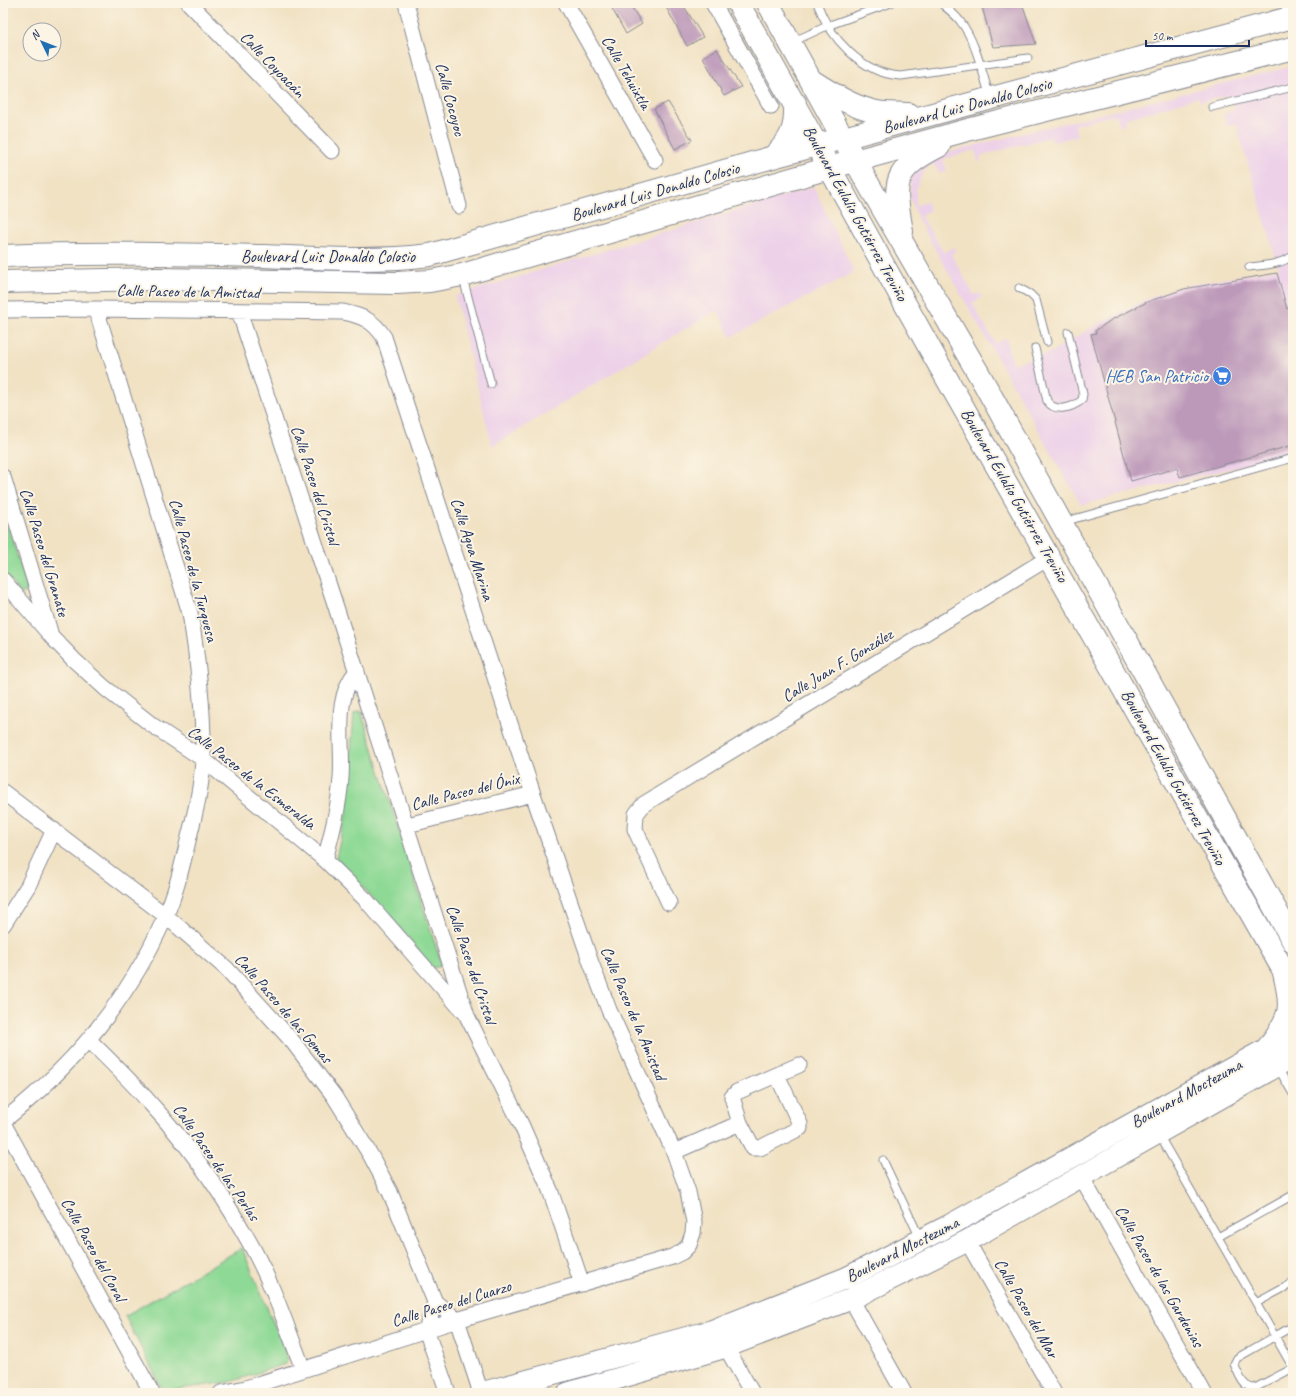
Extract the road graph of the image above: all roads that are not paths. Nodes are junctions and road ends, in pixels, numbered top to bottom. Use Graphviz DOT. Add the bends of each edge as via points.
graph roads {
  1 [pos="188,3"];
  2 [pos="406,3"];
  3 [pos="566,3"];
  4 [pos="714,3"];
  5 [pos="738,3"];
  6 [pos="768,3"];
  7 [pos="817,3"];
  8 [pos="891,3"];
  9 [pos="941,3"];
  10 [pos="1293,17"];
  11 [pos="827,26"];
  12 [pos="1293,30"];
  13 [pos="790,43"];
  14 [pos="1293,48"];
  15 [pos="1028,58"];
  16 [pos="980,64"];
  17 [pos="1202,71"];
  18 [pos="811,80"];
  19 [pos="1293,87"];
  20 [pos="990,99"];
  21 [pos="795,103"];
  22 [pos="771,106"];
  23 [pos="1212,107"];
  24 [pos="923,117"];
  25 [pos="971,129"];
  26 [pos="843,138"];
  27 [pos="818,145"];
  28 [pos="332,151"];
  29 [pos="773,157"];
  30 [pos="655,160"];
  31 [pos="856,160"];
  32 [pos="829,168"];
  33 [pos="459,206"];
  34 [pos="903,244"];
  35 [pos="3,256"];
  36 [pos="1293,256"];
  37 [pos="1249,267"];
  38 [pos="462,275"];
  39 [pos="3,282"];
  40 [pos="1019,288"];
  41 [pos="96,309"];
  42 [pos="3,310"];
  43 [pos="239,311"];
  44 [pos="370,320"];
  45 [pos="1068,332"];
  46 [pos="1048,342"];
  47 [pos="1034,348"];
  48 [pos="982,382"];
  49 [pos="491,384"];
  50 [pos="968,414"];
  51 [pos="1293,458"];
  52 [pos="3,477"];
  53 [pos="1061,523"];
  54 [pos="1050,557"];
  55 [pos="3,580"];
  56 [pos="52,637"];
  57 [pos="357,671"];
  58 [pos="203,759"];
  59 [pos="3,792"];
  60 [pos="533,794"];
  61 [pos="406,825"];
  62 [pos="54,830"];
  63 [pos="325,860"];
  64 [pos="669,903"];
  65 [pos="166,916"];
  66 [pos="3,925"];
  67 [pos="1293,941"];
  68 [pos="1283,968"];
  69 [pos="1293,987"];
  70 [pos="467,1016"];
  71 [pos="1293,1034"];
  72 [pos="89,1040"];
  73 [pos="1280,1056"];
  74 [pos="799,1065"];
  75 [pos="777,1075"];
  76 [pos="1293,1094"];
  77 [pos="3,1122"];
  78 [pos="740,1124"];
  79 [pos="1158,1134"];
  80 [pos="674,1152"];
  81 [pos="883,1160"];
  82 [pos="1082,1178"];
  83 [pos="1293,1195"];
  84 [pos="1218,1237"];
  85 [pos="921,1240"];
  86 [pos="967,1241"];
  87 [pos="689,1245"];
  88 [pos="1293,1283"];
  89 [pos="582,1284"];
  90 [pos="851,1299"];
  91 [pos="435,1302"];
  92 [pos="1256,1303"];
  93 [pos="457,1320"];
  94 [pos="1293,1326"];
  95 [pos="426,1330"];
  96 [pos="1275,1336"];
  97 [pos="726,1347"];
  98 [pos="1293,1368"];
  99 [pos="303,1369"];
  100 [pos="594,1389"];
  101 [pos="152,1393"];
  102 [pos="221,1393"];
  103 [pos="448,1393"];
  104 [pos="481,1393"];
  105 [pos="568,1393"];
  106 [pos="752,1393"];
  107 [pos="904,1393"];
  108 [pos="1054,1393"];
  109 [pos="1204,1393"];
  1 -- 28 [label="street, Calle Coyoacán"];
  2 -- 33 [label="street, Calle Cocoyoc"];
  3 -- 30 [label="street, Calle Tehuixtla"];
  4 -- 22 [label="street"];
  5 -- 21 [label="main road, Boulevard Eulalio Gutiérrez Treviño"];
  6 -- 13 [label="main road, Boulevard Eulalio Gutiérrez Treviño"];
  7 -- 11 [label="lane"];
  8 -- 11 [label="lane"];
  9 -- 16 [label="lane" via="958,18"];
  10 -- 20 [label="main road, Boulevard Luis Donaldo Colosio"];
  11 -- 13 [label="lane"];
  11 -- 16 [label="lane" via="837,40 860,60 893,76"];
  12 -- 17 [label="main road" via="1204,54 1200,59"];
  13 -- 18 [label="main road, Boulevard Eulalio Gutiérrez Treviño"];
  14 -- 17 [label="main road, Boulevard Luis Donaldo Colosio"];
  15 -- 16 [label="lane"];
  16 -- 20 [label="lane"];
  17 -- 25 [label="main road, Boulevard Luis Donaldo Colosio"];
  18 -- 24 [label="main road" via="839,98 865,109"];
  18 -- 26 [label="main road, Boulevard Eulalio Gutiérrez Treviño"];
  19 -- 23 [label="lane"];
  20 -- 24 [label="main road, Boulevard Luis Donaldo Colosio"];
  21 -- 27 [label="main road, Boulevard Eulalio Gutiérrez Treviño"];
  21 -- 29 [label="main road" via="796,116 790,138"];
  24 -- 26 [label="main road, Boulevard Luis Donaldo Colosio"];
  25 -- 31 [label="main road, Boulevard Luis Donaldo Colosio"];
  25 -- 34 [label="main road" via="920,155 900,174 896,195"];
  26 -- 27 [label="main road, Boulevard Luis Donaldo Colosio"];
  26 -- 31 [label="main road, Boulevard Eulalio Gutiérrez Treviño"];
  27 -- 29 [label="main road, Boulevard Luis Donaldo Colosio"];
  27 -- 32 [label="main road, Boulevard Eulalio Gutiérrez Treviño"];
  29 -- 35 [label="main road, Boulevard Luis Donaldo Colosio" via="430,255 404,258 178,254"];
  31 -- 32 [label="main road, Boulevard Luis Donaldo Colosio"];
  31 -- 34 [label="main road, Boulevard Eulalio Gutiérrez Treviño"];
  32 -- 38 [label="main road, Boulevard Luis Donaldo Colosio"];
  32 -- 50 [label="main road, Boulevard Eulalio Gutiérrez Treviño"];
  34 -- 48 [label="main road, Boulevard Eulalio Gutiérrez Treviño"];
  36 -- 37 [label="lane" via="1285,261"];
  38 -- 39 [label="main road, Boulevard Luis Donaldo Colosio" via="430,281 397,282 157,279"];
  38 -- 49 [label="lane"];
  40 -- 46 [label="lane" via="1036,300"];
  41 -- 42 [label="street, Calle Paseo de la Amistad"];
  41 -- 43 [label="street, Calle Paseo de la Amistad"];
  41 -- 58 [label="street, Calle Paseo de la Turquesa" via="190,613 199,664"];
  43 -- 44 [label="street, Calle Paseo de la Amistad" via="343,312"];
  43 -- 57 [label="street, Calle Paseo del Cristal"];
  44 -- 60 [label="street, Calle Agua Marina" via="384,336"];
  45 -- 47 [label="lane" via="1083,394 1082,400 1076,405 1056,409 1051,407 1047,401"];
  48 -- 50 [label="main road"];
  48 -- 53 [label="main road, Boulevard Eulalio Gutiérrez Treviño"];
  50 -- 54 [label="main road, Boulevard Eulalio Gutiérrez Treviño"];
  51 -- 53 [label="lane"];
  52 -- 56 [label="street, Calle Paseo del Granate"];
  53 -- 67 [label="main road, Boulevard Eulalio Gutiérrez Treviño"];
  54 -- 64 [label="street, Calle Juan F. González" via="644,804 636,814 635,829"];
  54 -- 68 [label="main road, Boulevard Eulalio Gutiérrez Treviño"];
  55 -- 56 [label="street, Calle Paseo de la Esmeralda"];
  56 -- 58 [label="street, Calle Paseo de la Esmeralda" via="105,688 152,725"];
  57 -- 61 [label="street, Calle Paseo del Cristal"];
  57 -- 63 [label="street" via="344,692 337,813"];
  58 -- 63 [label="street, Calle Paseo de la Esmeralda"];
  58 -- 65 [label="street, Calle Paseo de la Turquesa" via="195,813"];
  59 -- 62 [label="street, Calle Paseo de las Gemas"];
  60 -- 61 [label="street, Calle Paseo del Ónix"];
  60 -- 80 [label="street, Calle Paseo de la Amistad" via="609,1010"];
  61 -- 70 [label="street, Calle Paseo del Cristal"];
  62 -- 65 [label="street, Calle Paseo de las Gemas"];
  62 -- 66 [label="street" via="28,886"];
  63 -- 70 [label="street, Calle Paseo de la Esmeralda" via="365,899"];
  65 -- 72 [label="street, Calle Paseo de la Turquesa" via="117,1002"];
  65 -- 91 [label="street, Calle Paseo de las Gemas" via="227,969 252,995 293,1042 334,1096 390,1192"];
  68 -- 69 [label="main road, Boulevard Eulalio Gutiérrez Treviño"];
  68 -- 73 [label="main road" via="1290,1008"];
  70 -- 89 [label="street, Calle Paseo del Cristal" via="521,1124 550,1190"];
  71 -- 73 [label="main road, Boulevard Moctezuma"];
  72 -- 77 [label="street, Calle Paseo de la Turquesa" via="64,1067"];
  72 -- 99 [label="street, Calle Paseo de las Perlas" via="151,1104 222,1196 248,1238 267,1276"];
  73 -- 76 [label="lane"];
  73 -- 79 [label="main road, Boulevard Moctezuma"];
  73 -- 85 [label="main road, Boulevard Moctezuma"];
  74 -- 75 [label="street"];
  75 -- 78 [label="street" via="734,1094 731,1099"];
  75 -- 78 [label="street" via="800,1128 756,1149 751,1147"];
  77 -- 101 [label="street, Calle Paseo del Coral"];
  78 -- 80 [label="street"];
  79 -- 82 [label="main road, Boulevard Moctezuma"];
  79 -- 84 [label="lane"];
  80 -- 87 [label="street, Calle Paseo de la Amistad" via="692,1208 694,1222"];
  81 -- 85 [label="lane"];
  82 -- 86 [label="main road, Boulevard Moctezuma"];
  82 -- 109 [label="street, Calle Paseo de las Gardenias"];
  83 -- 84 [label="lane"];
  84 -- 92 [label="lane"];
  85 -- 104 [label="main road, Boulevard Moctezuma" via="846,1278 711,1331"];
  86 -- 90 [label="main road, Boulevard Moctezuma"];
  86 -- 108 [label="street, Calle Paseo del Mar"];
  87 -- 89 [label="street, Calle Paseo del Cuarzo" via="672,1257"];
  88 -- 92 [label="lane"];
  89 -- 93 [label="street, Calle Paseo del Cuarzo"];
  90 -- 97 [label="main road, Boulevard Moctezuma"];
  90 -- 107 [label="street"];
  91 -- 93 [label="street, Calle Paseo de las Gemas"];
  91 -- 95 [label="street"];
  92 -- 96 [label="lane"];
  93 -- 95 [label="street, Calle Paseo del Cuarzo"];
  93 -- 104 [label="street"];
  94 -- 96 [label="lane"];
  95 -- 99 [label="street, Calle Paseo del Cuarzo"];
  95 -- 103 [label="street"];
  96 -- 98 [label="lane"];
  96 -- 98 [label="lane" via="1237,1358 1234,1364 1243,1382 1246,1386 1255,1388"];
  97 -- 100 [label="main road, Boulevard Moctezuma"];
  97 -- 106 [label="street"];
  99 -- 102 [label="street, Calle Paseo del Cuarzo" via="246,1388"];
  100 -- 105 [label="main road, Boulevard Moctezuma"];
}
